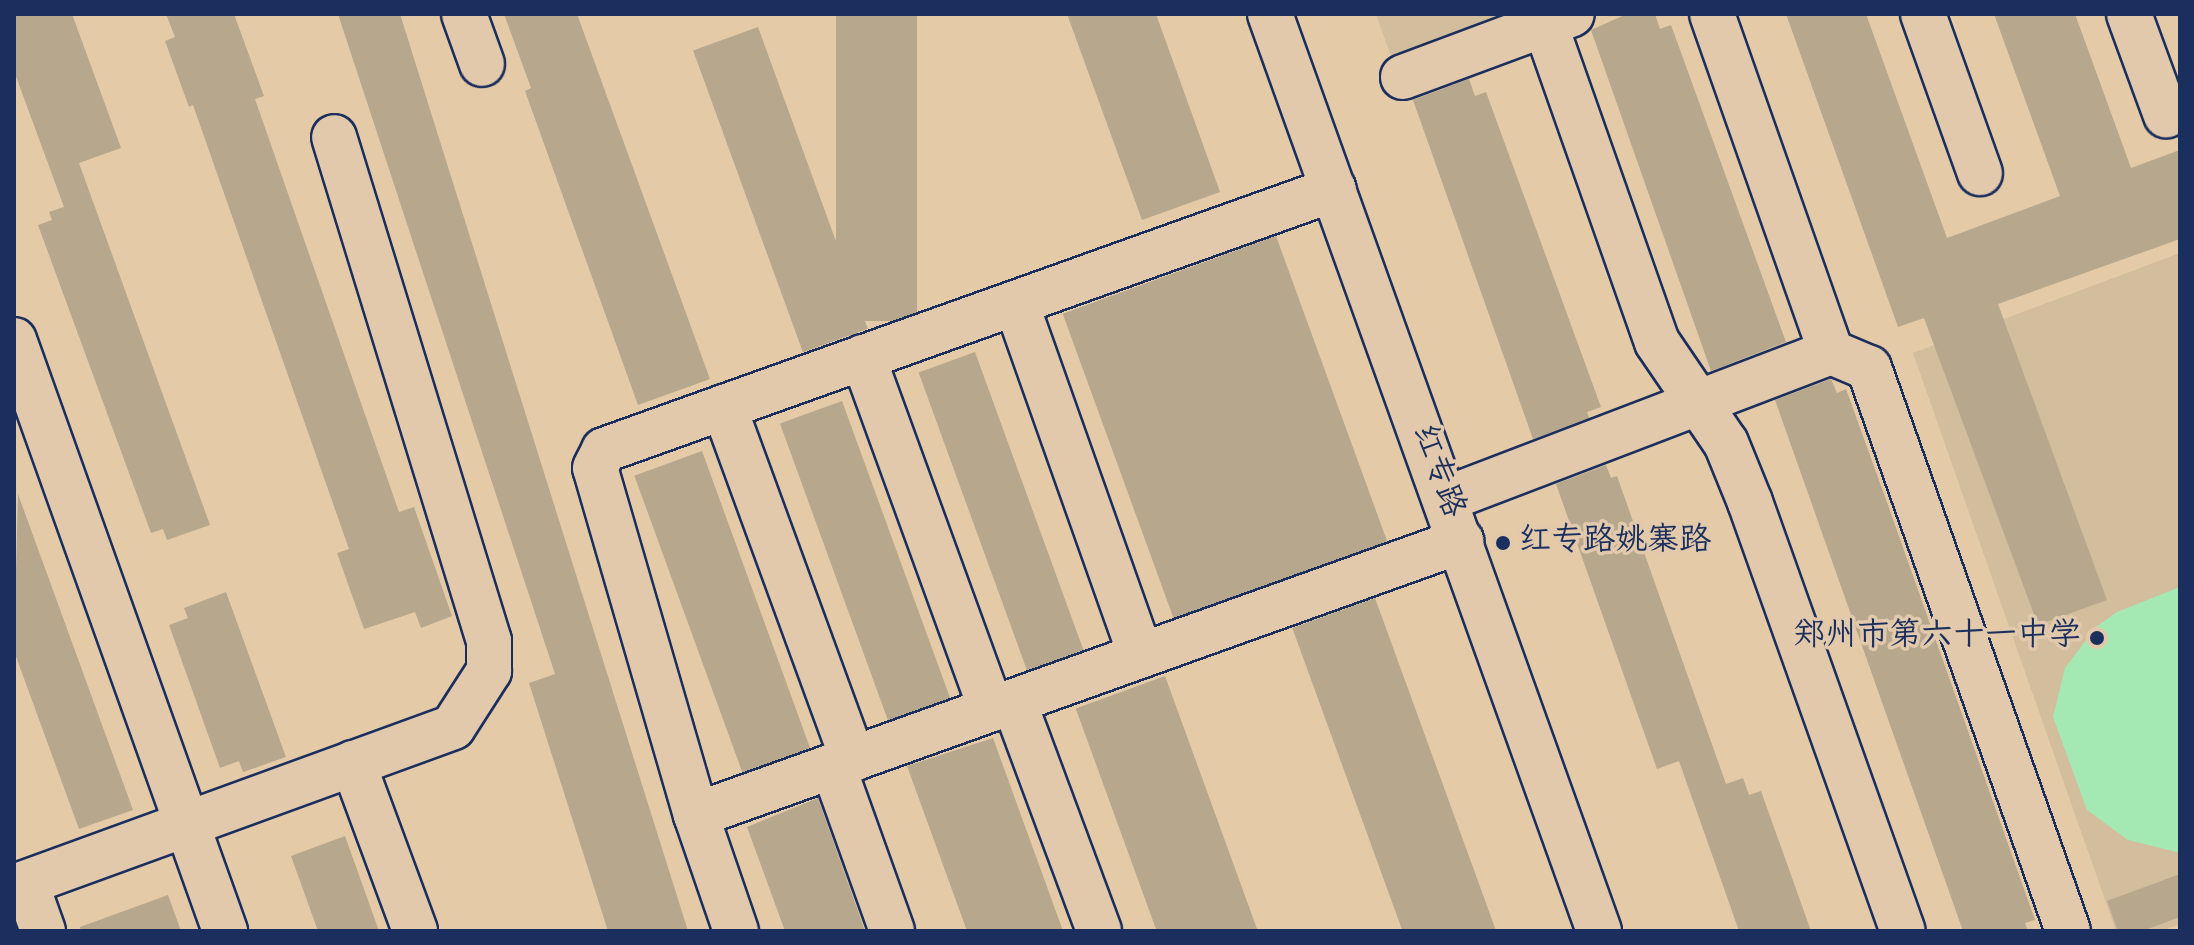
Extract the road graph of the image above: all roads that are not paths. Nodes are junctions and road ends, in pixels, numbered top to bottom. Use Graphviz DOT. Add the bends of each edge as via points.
graph roads {
  1 [pos="464,14"];
  2 [pos="1270,14"];
  3 [pos="1712,14"];
  4 [pos="1923,14"];
  5 [pos="2129,14"];
  6 [pos="1559,19"];
  7 [pos="482,64"];
  8 [pos="1403,77"];
  9 [pos="2166,115"];
  10 [pos="334,137"];
  11 [pos="1980,173"];
  12 [pos="1334,189"];
  13 [pos="1016,303"];
  14 [pos="14,340"];
  15 [pos="1831,352"];
  16 [pos="863,357"];
  17 [pos="1698,403"];
  18 [pos="724,407"];
  19 [pos="1446,499"];
  20 [pos="1461,541"];
  21 [pos="1141,656"];
  22 [pos="1003,706"];
  23 [pos="353,763"];
  24 [pos="843,763"];
  25 [pos="696,815"];
  26 [pos="187,824"];
  27 [pos="20,885"];
  28 [pos="43,931"];
  29 [pos="225,931"];
  30 [pos="415,931"];
  31 [pos="736,931"];
  32 [pos="892,931"];
  33 [pos="1099,931"];
  34 [pos="1599,931"];
  35 [pos="1903,931"];
  36 [pos="2068,931"];
  1 -- 7 [label="street"];
  2 -- 12 [label="street, 红专路"];
  3 -- 15 [label="street"];
  4 -- 11 [label="street"];
  5 -- 9 [label="street"];
  6 -- 8 [label="street"];
  6 -- 17 [label="street" via="1657,342"];
  10 -- 23 [label="street" via="489,641 489,671 453,727"];
  12 -- 13 [label="street"];
  12 -- 19 [label="street, 红专路"];
  13 -- 16 [label="street"];
  13 -- 21 [label="street"];
  14 -- 26 [label="street"];
  15 -- 17 [label="street"];
  15 -- 36 [label="street" via="1869,368"];
  16 -- 18 [label="street"];
  16 -- 22 [label="street"];
  17 -- 19 [label="street"];
  17 -- 35 [label="street" via="1726,443 1750,502"];
  18 -- 24 [label="street"];
  18 -- 25 [label="street" via="604,450 595,468"];
  19 -- 20 [label="street, 红专路"];
  20 -- 21 [label="street"];
  20 -- 34 [label="street, 红专路"];
  21 -- 22 [label="street"];
  22 -- 24 [label="street"];
  22 -- 33 [label="street"];
  23 -- 26 [label="street"];
  23 -- 30 [label="street"];
  24 -- 25 [label="street"];
  24 -- 32 [label="street"];
  25 -- 31 [label="street"];
  26 -- 27 [label="street"];
  26 -- 29 [label="street"];
  27 -- 28 [label="street"];
}
